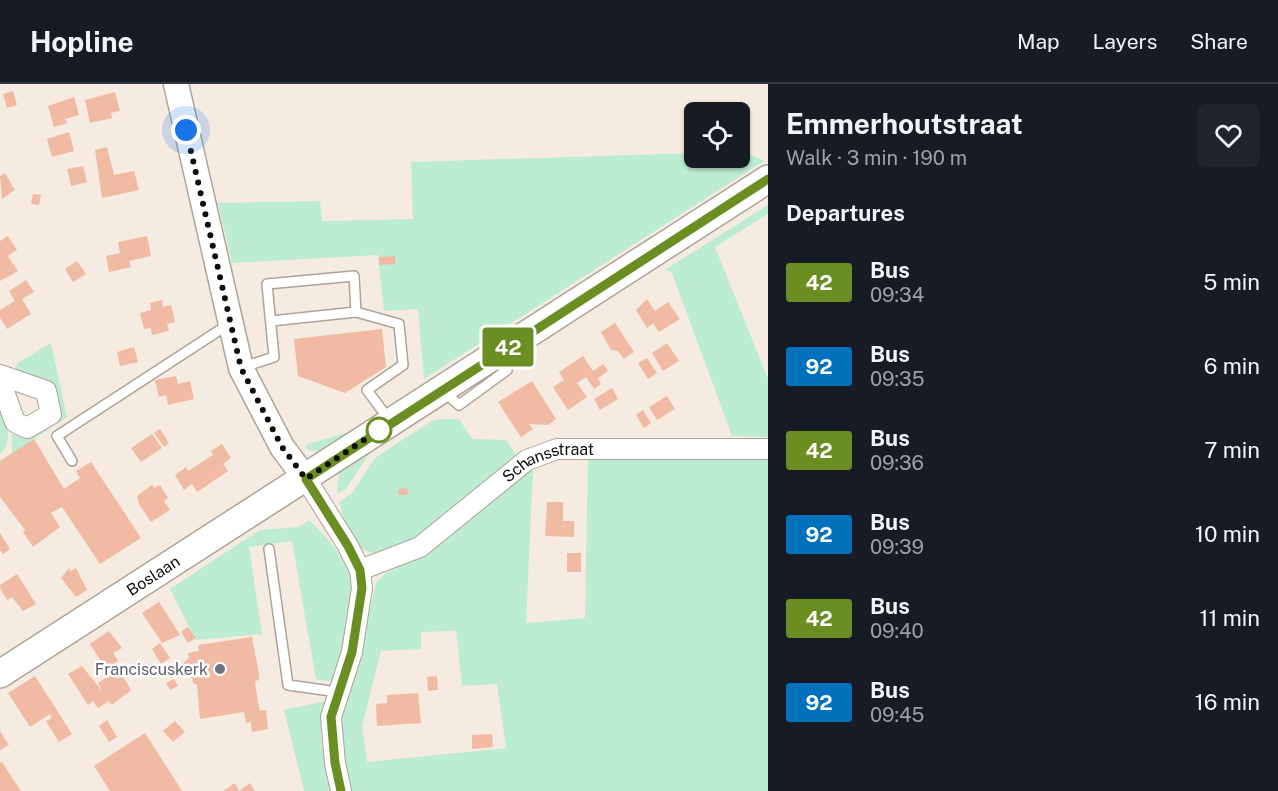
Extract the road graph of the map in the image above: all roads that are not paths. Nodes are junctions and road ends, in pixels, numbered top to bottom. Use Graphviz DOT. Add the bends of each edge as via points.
graph roads {
  1 [pos="176,84"];
  2 [pos="768,180"];
  3 [pos="356,312"];
  4 [pos="271,321"];
  5 [pos="231,323"];
  6 [pos="241,368"];
  7 [pos="0,375"];
  8 [pos="0,380"];
  9 [pos="392,422"];
  10 [pos="768,449"];
  11 [pos="72,461"];
  12 [pos="306,479"];
  13 [pos="269,549"];
  14 [pos="360,570"];
  15 [pos="0,674"];
  16 [pos="338,692"];
  17 [pos="341,791"];
  1 -- 5 [label="street"];
  2 -- 9 [label="main road, Boslaan"];
  3 -- 4 [label="lane"];
  3 -- 4 [label="lane" via="354,276 267,284"];
  3 -- 9 [label="lane" via="399,324 403,365 367,390"];
  4 -- 6 [label="lane" via="274,357"];
  5 -- 6 [label="street"];
  5 -- 11 [label="lane" via="57,436"];
  6 -- 12 [label="street" via="282,447"];
  7 -- 8 [label="street" via="46,391 51,414 27,428 15,422"];
  9 -- 12 [label="main road, Boslaan"];
  10 -- 14 [label="street, Schansstraat" via="576,448 540,453 420,547"];
  12 -- 14 [label="street"];
  12 -- 15 [label="main road, Boslaan"];
  13 -- 16 [label="lane" via="288,685"];
  14 -- 16 [label="street" via="359,617"];
  16 -- 17 [label="street" via="331,717"];
}
